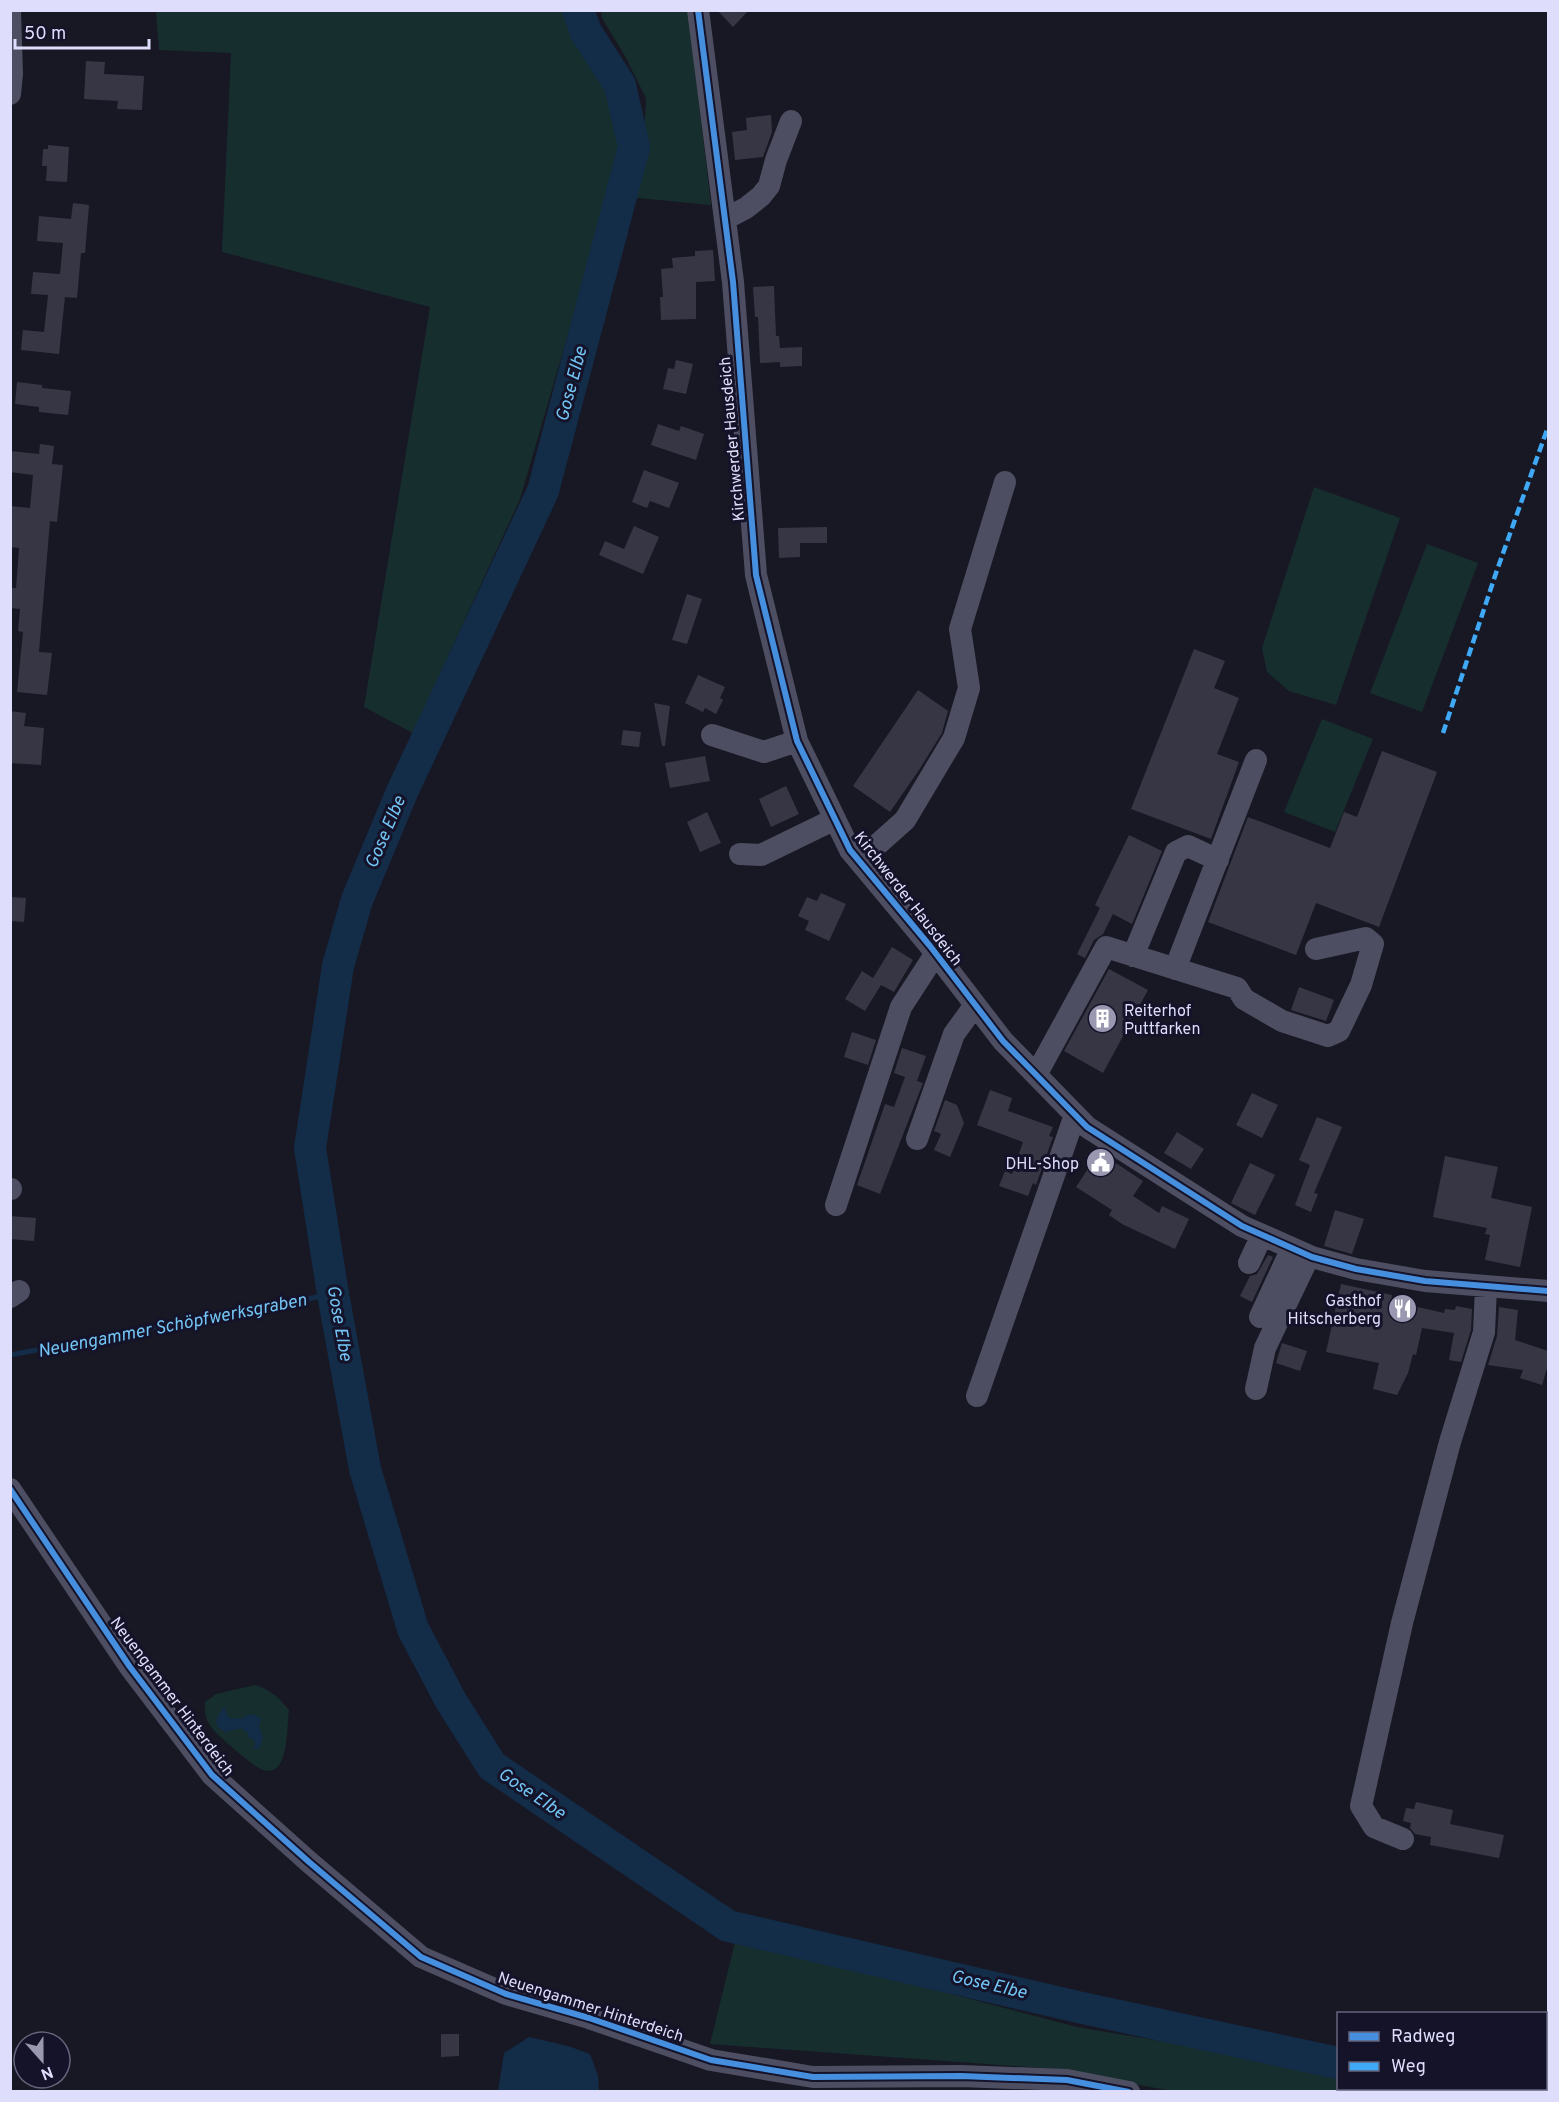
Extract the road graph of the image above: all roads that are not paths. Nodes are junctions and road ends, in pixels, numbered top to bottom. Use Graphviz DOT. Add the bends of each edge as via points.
graph roads {
  1 [pos="698,10"];
  2 [pos="10,11"];
  3 [pos="10,94"];
  4 [pos="791,121"];
  5 [pos="725,219"];
  6 [pos="1005,482"];
  7 [pos="712,735"];
  8 [pos="797,741"];
  9 [pos="1256,760"];
  10 [pos="835,819"];
  11 [pos="740,854"];
  12 [pos="1218,860"];
  13 [pos="860,861"];
  14 [pos="1316,948"];
  15 [pos="936,953"];
  16 [pos="1133,956"];
  17 [pos="1175,969"];
  18 [pos="975,1005"];
  19 [pos="1036,1075"];
  20 [pos="1076,1115"];
  21 [pos="917,1138"];
  22 [pos="836,1205"];
  23 [pos="1262,1235"];
  24 [pos="1301,1252"];
  25 [pos="1250,1263"];
  26 [pos="1486,1287"];
  27 [pos="1548,1291"];
  28 [pos="1260,1317"];
  29 [pos="1256,1389"];
  30 [pos="977,1395"];
  31 [pos="10,1489"];
  32 [pos="1403,1839"];
  33 [pos="1129,2091"];
  1 -- 5 [label="street, Kirchwerder Hausdeich"];
  2 -- 3 [label="street"];
  4 -- 5 [label="street" via="770,186 746,208"];
  5 -- 8 [label="street, Kirchwerder Hausdeich" via="756,575"];
  6 -- 13 [label="street" via="960,629 969,688 954,738 905,820"];
  7 -- 8 [label="street" via="764,752"];
  8 -- 10 [label="street, Kirchwerder Hausdeich"];
  9 -- 12 [label="street"];
  10 -- 11 [label="street" via="761,855"];
  10 -- 13 [label="street, Kirchwerder Hausdeich"];
  12 -- 16 [label="street" via="1188,846 1176,852"];
  12 -- 17 [label="street"];
  13 -- 15 [label="street, Kirchwerder Hausdeich"];
  14 -- 17 [label="street" via="1366,938 1373,944 1340,1031 1328,1036 1282,1020 1244,999 1237,988"];
  15 -- 18 [label="street, Kirchwerder Hausdeich"];
  15 -- 22 [label="street" via="901,1007"];
  16 -- 17 [label="street"];
  16 -- 19 [label="street" via="1106,947"];
  18 -- 19 [label="street, Kirchwerder Hausdeich"];
  18 -- 21 [label="street" via="954,1034"];
  19 -- 20 [label="street, Kirchwerder Hausdeich"];
  20 -- 23 [label="street, Kirchwerder Hausdeich" via="1087,1127"];
  20 -- 30 [label="street"];
  23 -- 24 [label="street, Kirchwerder Hausdeich"];
  23 -- 25 [label="street"];
  24 -- 26 [label="street, Kirchwerder Hausdeich" via="1356,1269"];
  24 -- 28 [label="street"];
  24 -- 29 [label="street" via="1265,1348"];
  26 -- 27 [label="street, Kirchwerder Hausdeich"];
  26 -- 32 [label="street" via="1484,1332 1402,1623 1361,1806 1374,1827"];
  31 -- 33 [label="street, Neuengammer Hinterdeich" via="130,1666 212,1775 421,1957 506,1994 711,2060 813,2077 1066,2080"];
}
